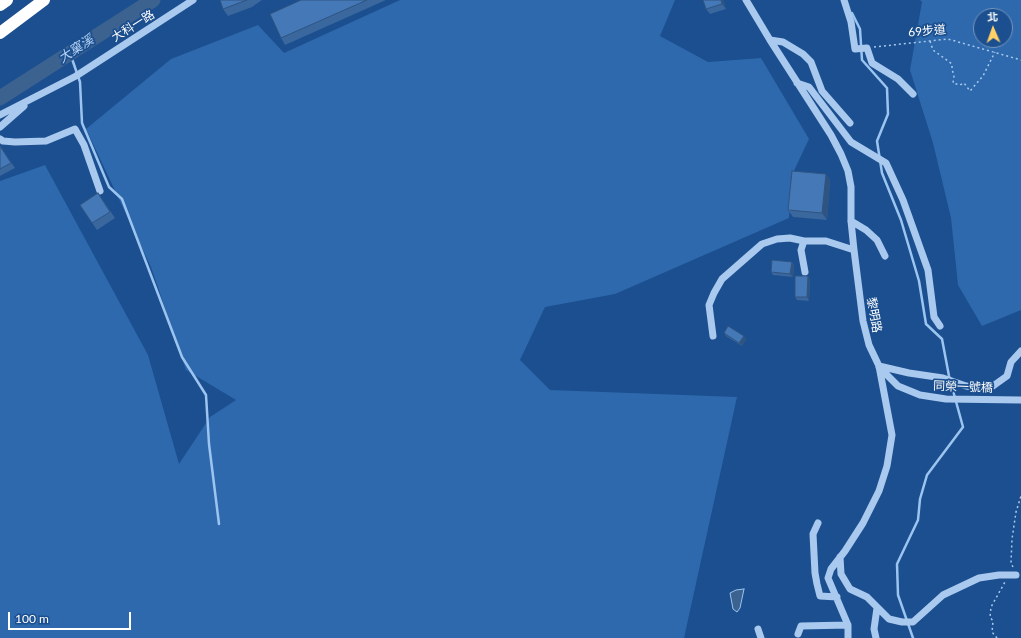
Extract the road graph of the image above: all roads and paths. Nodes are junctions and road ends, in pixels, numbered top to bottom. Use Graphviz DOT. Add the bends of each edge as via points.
graph roads {
  1 [pos="7,0"];
  2 [pos="44,0"];
  3 [pos="193,0"];
  4 [pos="746,0"];
  5 [pos="844,0"];
  6 [pos="0,5"];
  7 [pos="0,33"];
  8 [pos="770,40"];
  9 [pos="930,41"];
  10 [pos="867,48"];
  11 [pos="994,52"];
  12 [pos="1021,60"];
  13 [pos="797,83"];
  14 [pos="913,94"];
  15 [pos="33,98"];
  16 [pos="0,115"];
  17 [pos="850,123"];
  18 [pos="0,127"];
  19 [pos="0,139"];
  20 [pos="100,191"];
  21 [pos="851,221"];
  22 [pos="804,241"];
  23 [pos="854,250"];
  24 [pos="885,256"];
  25 [pos="805,272"];
  26 [pos="940,326"];
  27 [pos="713,336"];
  28 [pos="1021,351"];
  29 [pos="879,366"];
  30 [pos="1021,400"];
  31 [pos="818,523"];
  32 [pos="840,557"];
  33 [pos="1016,575"];
  34 [pos="837,597"];
  35 [pos="877,608"];
  36 [pos="848,625"];
  37 [pos="758,629"];
  38 [pos="798,634"];
  39 [pos="761,638"];
  40 [pos="848,638"];
  41 [pos="876,638"];
  1 -- 6 [label="highway"];
  2 -- 7 [label="highway"];
  3 -- 15 [label="street, 大科一路" via="76,76"];
  4 -- 8 [label="street, 黎明路"];
  5 -- 10 [label="street" via="851,22 855,49"];
  8 -- 13 [label="street, 黎明路"];
  8 -- 17 [label="street" via="783,42 803,54 810,62 822,91"];
  9 -- 10 [label="path, 69步道"];
  9 -- 11 [label="path, 69步道" via="948,39"];
  9 -- 11 [label="path" via="933,50 952,64 953,83 964,83 970,91 983,76"];
  10 -- 14 [label="street" via="872,63 898,79"];
  11 -- 12 [label="path, 69步道"];
  13 -- 21 [label="street, 黎明路" via="831,135 848,171 851,187"];
  13 -- 26 [label="street" via="809,87 851,142 886,162 903,200 928,270 934,318"];
  15 -- 16 [label="street, 大科一路"];
  15 -- 18 [label="street"];
  19 -- 20 [label="street" via="15,142 46,141 75,129 84,144"];
  21 -- 23 [label="street, 黎明路"];
  21 -- 24 [label="street" via="877,240"];
  22 -- 23 [label="street" via="826,241"];
  22 -- 25 [label="street" via="801,250"];
  22 -- 27 [label="street" via="790,238 762,244 722,279 708,305"];
  23 -- 29 [label="street, 黎明路" via="865,332"];
  28 -- 29 [label="street" via="1011,362 1007,376 993,386 979,388 944,378 909,374"];
  29 -- 30 [label="street, 同榮一號橋" via="898,386 920,395 933,398"];
  29 -- 32 [label="street, 黎明路" via="892,435 887,466 879,491 863,523"];
  31 -- 34 [label="street" via="813,534 815,573 820,596"];
  32 -- 34 [label="street, 黎明路" via="828,578"];
  32 -- 35 [label="street" via="841,574 850,589 867,597"];
  33 -- 35 [label="street" via="979,578 943,594 913,622 889,619"];
  34 -- 36 [label="street, 黎明路"];
  35 -- 41 [label="street" via="874,630"];
  36 -- 38 [label="street" via="801,626"];
  36 -- 40 [label="street, 黎明路"];
  37 -- 39 [label="street"];
}
